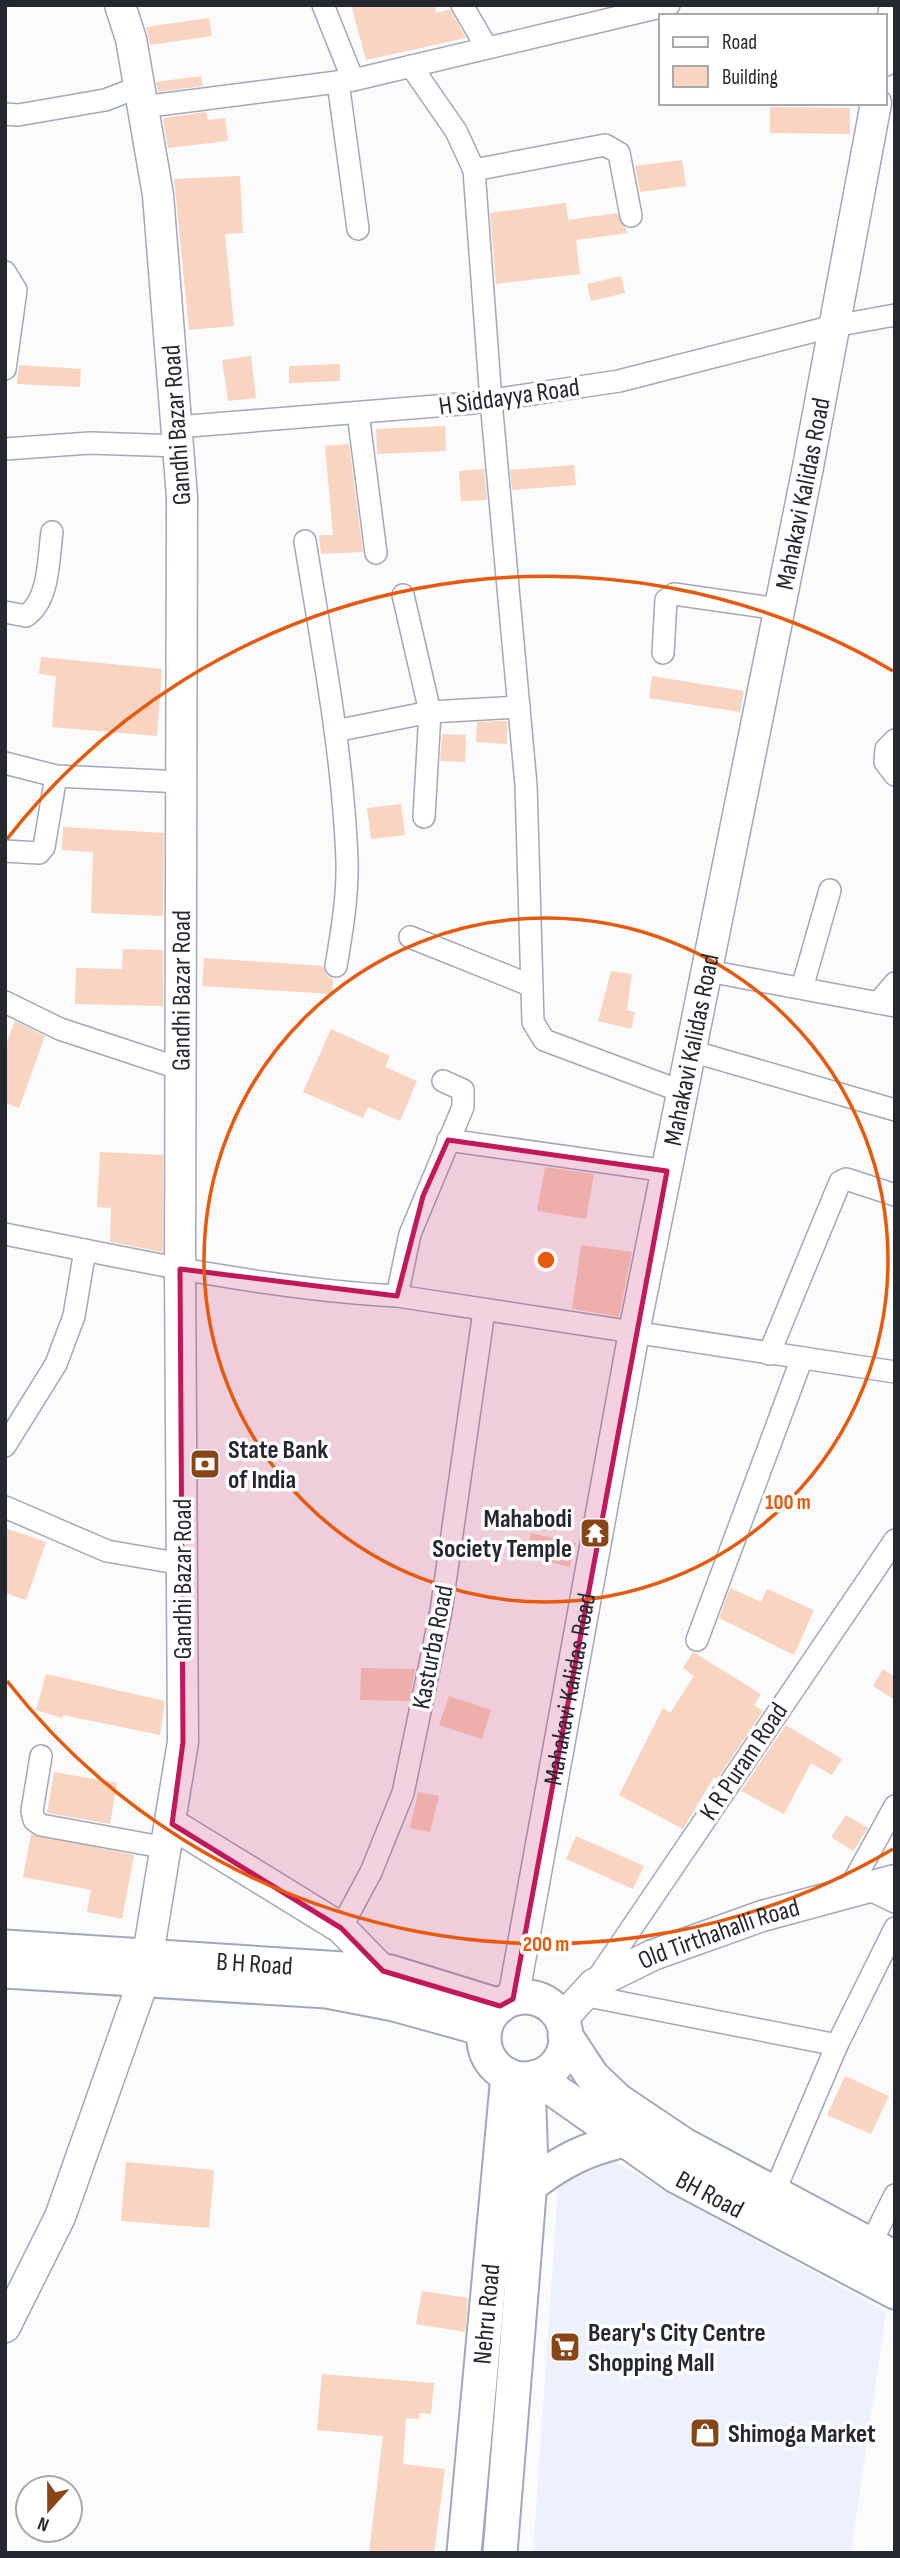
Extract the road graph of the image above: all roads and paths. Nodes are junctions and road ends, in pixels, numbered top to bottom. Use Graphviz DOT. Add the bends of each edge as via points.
graph roads {
  1 [pos="120,5"];
  2 [pos="323,5"];
  3 [pos="462,5"];
  4 [pos="669,5"];
  5 [pos="895,6"];
  6 [pos="487,48"];
  7 [pos="886,51"];
  8 [pos="411,66"];
  9 [pos="345,81"];
  10 [pos="141,97"];
  11 [pos="876,105"];
  12 [pos="5,114"];
  13 [pos="474,170"];
  14 [pos="631,216"];
  15 [pos="358,229"];
  16 [pos="5,272"];
  17 [pos="895,315"];
  18 [pos="834,326"];
  19 [pos="5,369"];
  20 [pos="491,401"];
  21 [pos="358,414"];
  22 [pos="178,436"];
  23 [pos="5,449"];
  24 [pos="52,532"];
  25 [pos="305,541"];
  26 [pos="376,553"];
  27 [pos="403,595"];
  28 [pos="779,609"];
  29 [pos="5,612"];
  30 [pos="663,653"];
  31 [pos="519,708"];
  32 [pos="430,712"];
  33 [pos="335,731"];
  34 [pos="895,740"];
  35 [pos="5,763"];
  36 [pos="895,775"];
  37 [pos="56,776"];
  38 [pos="182,782"];
  39 [pos="424,817"];
  40 [pos="5,851"];
  41 [pos="830,890"];
  42 [pos="410,937"];
  43 [pos="336,966"];
  44 [pos="708,971"];
  45 [pos="895,983"];
  46 [pos="532,986"];
  47 [pos="802,988"];
  48 [pos="5,1002"];
  49 [pos="886,1004"];
  50 [pos="691,1051"];
  51 [pos="181,1069"];
  52 [pos="443,1081"];
  53 [pos="683,1092"];
  54 [pos="895,1110"];
  55 [pos="448,1140"];
  56 [pos="667,1171"];
  57 [pos="895,1195"];
  58 [pos="5,1234"];
  59 [pos="85,1250"];
  60 [pos="180,1269"];
  61 [pos="397,1296"];
  62 [pos="484,1311"];
  63 [pos="634,1332"];
  64 [pos="769,1354"];
  65 [pos="802,1358"];
  66 [pos="895,1372"];
  67 [pos="5,1446"];
  68 [pos="5,1507"];
  69 [pos="895,1540"];
  70 [pos="182,1564"];
  71 [pos="697,1640"];
  72 [pos="41,1756"];
  73 [pos="895,1807"];
  74 [pos="169,1836"];
  75 [pos="895,1880"];
  76 [pos="856,1891"];
  77 [pos="895,1902"];
  78 [pos="341,1928"];
  79 [pos="895,1928"];
  80 [pos="5,1947"];
  81 [pos="146,1968"];
  82 [pos="5,1971"];
  83 [pos="383,1971"];
  84 [pos="589,1989"];
  85 [pos="499,2011"];
  86 [pos="563,2027"];
  87 [pos="837,2045"];
  88 [pos="524,2077"];
  89 [pos="625,2140"];
  90 [pos="530,2186"];
  91 [pos="773,2195"];
  92 [pos="895,2195"];
  93 [pos="882,2252"];
  94 [pos="895,2292"];
  95 [pos="5,2326"];
  96 [pos="464,2553"];
  97 [pos="500,2553"];
  1 -- 10 [label="street, Gandhi Bazar Road"];
  2 -- 9 [label="street"];
  3 -- 6 [label="street"];
  4 -- 6 [label="street"];
  5 -- 7 [label="street"];
  6 -- 8 [label="street"];
  8 -- 9 [label="street"];
  8 -- 13 [label="street" via="456,131"];
  9 -- 10 [label="street"];
  9 -- 15 [label="street"];
  10 -- 12 [label="street"];
  10 -- 22 [label="street, Gandhi Bazar Road" via="158,195"];
  11 -- 18 [label="street, Mahakavi Kalidas Road"];
  13 -- 14 [label="street" via="605,145 619,153"];
  13 -- 20 [label="street"];
  16 -- 19 [label="street" via="16,290"];
  17 -- 18 [label="street, H Siddayya Road"];
  18 -- 20 [label="street, H Siddayya Road" via="619,381"];
  18 -- 28 [label="street, Mahakavi Kalidas Road"];
  20 -- 21 [label="street, H Siddayya Road"];
  20 -- 31 [label="street"];
  21 -- 22 [label="street, H Siddayya Road"];
  21 -- 26 [label="street"];
  22 -- 23 [label="street, H Siddayya Road"];
  22 -- 38 [label="street, Gandhi Bazar Road" via="183,497"];
  24 -- 29 [label="street" via="42,598 36,609 26,616"];
  25 -- 33 [label="street"];
  27 -- 32 [label="street"];
  28 -- 30 [label="street" via="674,594 666,600"];
  28 -- 44 [label="street, Mahakavi Kalidas Road"];
  31 -- 32 [label="street"];
  31 -- 46 [label="street"];
  32 -- 33 [label="street"];
  32 -- 39 [label="street"];
  33 -- 43 [label="street" via="347,862"];
  34 -- 36 [label="street" via="886,750 885,762"];
  35 -- 37 [label="street"];
  37 -- 38 [label="street"];
  37 -- 40 [label="street" via="44,847 39,853"];
  38 -- 51 [label="street, Gandhi Bazar Road"];
  41 -- 47 [label="street"];
  42 -- 46 [label="street"];
  44 -- 47 [label="street"];
  44 -- 50 [label="street, Mahakavi Kalidas Road"];
  45 -- 49 [label="street"];
  46 -- 53 [label="street" via="533,1022 544,1040"];
  47 -- 49 [label="street"];
  48 -- 51 [label="street" via="60,1029"];
  50 -- 53 [label="street, Mahakavi Kalidas Road"];
  50 -- 54 [label="street"];
  51 -- 60 [label="street, Gandhi Bazar Road"];
  52 -- 55 [label="street" via="463,1090 465,1096"];
  53 -- 56 [label="street, Mahakavi Kalidas Road"];
  55 -- 56 [label="street"];
  55 -- 61 [label="street" via="410,1234"];
  56 -- 63 [label="street, Mahakavi Kalidas Road"];
  57 -- 64 [label="street" via="846,1179 840,1182"];
  58 -- 59 [label="street"];
  59 -- 60 [label="street"];
  59 -- 67 [label="street" via="74,1316 56,1364"];
  60 -- 61 [label="street"];
  60 -- 70 [label="street, Gandhi Bazar Road"];
  61 -- 62 [label="street"];
  62 -- 63 [label="street"];
  62 -- 78 [label="street, Kasturba Road" via="441,1611 403,1793 371,1872"];
  63 -- 64 [label="street"];
  63 -- 85 [label="street, Mahakavi Kalidas Road"];
  64 -- 65 [label="street"];
  65 -- 66 [label="street"];
  65 -- 71 [label="street"];
  68 -- 70 [label="street" via="107,1551"];
  69 -- 84 [label="street, K R Puram Road"];
  70 -- 74 [label="street, Gandhi Bazar Road" via="183,1742"];
  72 -- 74 [label="street" via="32,1811 41,1825"];
  73 -- 76 [label="street"];
  74 -- 78 [label="street"];
  74 -- 81 [label="street, Gandhi Bazar Road"];
  75 -- 76 [label="street, Old Tirthahalli Road"];
  76 -- 77 [label="street"];
  76 -- 84 [label="street, Old Tirthahalli Road" via="653,1955"];
  78 -- 83 [label="street"];
  79 -- 87 [label="street"];
  80 -- 81 [label="main road, B H Road"];
  81 -- 82 [label="main road"];
  81 -- 83 [label="main road, B H Road"];
  81 -- 85 [label="main road" via="394,2004"];
  81 -- 95 [label="street, Gandhi Bazar Road" via="60,2217"];
  83 -- 85 [label="main road, B H Road"];
  84 -- 86 [label="street, Old Tirthahalli Road"];
  84 -- 87 [label="street"];
  85 -- 86 [label="main road" via="527,1997 553,2009"];
  85 -- 88 [label="main road" via="484,2043 488,2057"];
  86 -- 88 [label="main road" via="564,2049 558,2062"];
  86 -- 91 [label="main road, BH Road" via="593,2076 617,2100 684,2145"];
  87 -- 91 [label="street"];
  88 -- 89 [label="main road, BH Road"];
  88 -- 90 [label="main road, Nehru Road"];
  88 -- 96 [label="main road, Nehru Road"];
  89 -- 90 [label="main road" via="587,2149"];
  89 -- 94 [label="main road, BH Road" via="676,2176"];
  90 -- 97 [label="main road, Nehru Road"];
  91 -- 93 [label="main road, BH Road"];
  92 -- 93 [label="street"];
}
